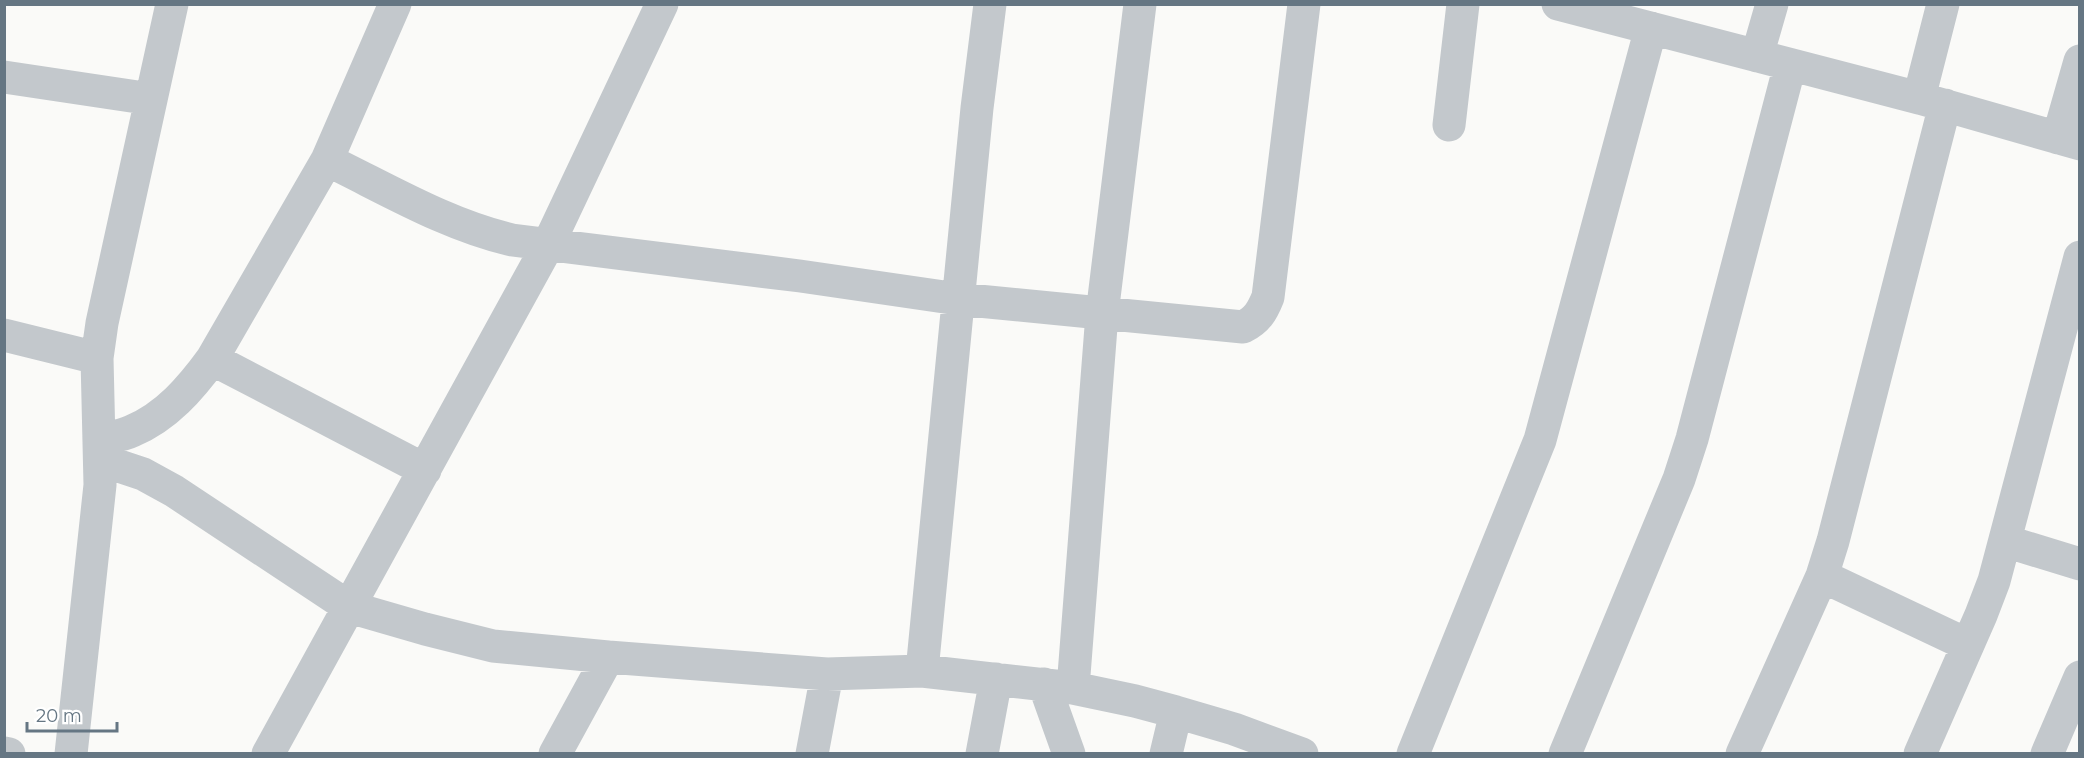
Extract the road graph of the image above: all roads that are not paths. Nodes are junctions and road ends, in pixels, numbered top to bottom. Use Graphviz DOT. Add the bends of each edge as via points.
graph roads {
  1 [pos="171,4"];
  2 [pos="394,4"];
  3 [pos="662,4"];
  4 [pos="990,4"];
  5 [pos="1140,4"];
  6 [pos="1304,4"];
  7 [pos="1463,4"];
  8 [pos="1558,4"];
  9 [pos="1772,4"];
  10 [pos="1943,4"];
  11 [pos="1609,11"];
  12 [pos="1651,28"];
  13 [pos="1757,56"];
  14 [pos="2079,61"];
  15 [pos="1790,65"];
  16 [pos="4,78"];
  17 [pos="151,99"];
  18 [pos="1932,102"];
  19 [pos="1449,125"];
  20 [pos="2069,141"];
  21 [pos="327,160"];
  22 [pos="549,243"];
  23 [pos="2079,257"];
  24 [pos="958,299"];
  25 [pos="1102,314"];
  26 [pos="4,335"];
  27 [pos="97,358"];
  28 [pos="212,359"];
  29 [pos="100,449"];
  30 [pos="425,470"];
  31 [pos="2005,542"];
  32 [pos="2079,564"];
  33 [pos="1822,576"];
  34 [pos="349,607"];
  35 [pos="1968,645"];
  36 [pos="608,657"];
  37 [pos="922,670"];
  38 [pos="827,674"];
  39 [pos="2079,677"];
  40 [pos="996,679"];
  41 [pos="1058,686"];
  42 [pos="1176,712"];
  43 [pos="71,753"];
  44 [pos="268,753"];
  45 [pos="555,753"];
  46 [pos="812,753"];
  47 [pos="982,753"];
  48 [pos="1069,753"];
  49 [pos="1166,753"];
  50 [pos="1302,753"];
  51 [pos="1413,753"];
  52 [pos="1565,753"];
  53 [pos="1742,753"];
  54 [pos="1920,753"];
  55 [pos="2047,753"];
  1 -- 17 [label="street"];
  2 -- 21 [label="street"];
  3 -- 22 [label="street"];
  4 -- 24 [label="street"];
  5 -- 25 [label="street"];
  6 -- 25 [label="street" via="1268,297 1262,312 1243,327"];
  7 -- 19 [label="street"];
  8 -- 11 [label="street"];
  9 -- 13 [label="street"];
  10 -- 18 [label="street"];
  11 -- 12 [label="street"];
  12 -- 13 [label="street"];
  12 -- 51 [label="street" via="1540,440"];
  13 -- 15 [label="street"];
  14 -- 20 [label="street"];
  15 -- 18 [label="street"];
  15 -- 52 [label="street" via="1679,479"];
  16 -- 17 [label="street"];
  17 -- 27 [label="street"];
  18 -- 20 [label="street"];
  18 -- 33 [label="street" via="1842,509"];
  21 -- 22 [label="street" via="453,221 512,240"];
  21 -- 28 [label="street"];
  22 -- 24 [label="street"];
  22 -- 30 [label="street"];
  23 -- 31 [label="street"];
  24 -- 25 [label="street"];
  24 -- 37 [label="street"];
  25 -- 41 [label="street"];
  26 -- 27 [label="street"];
  27 -- 29 [label="street"];
  28 -- 29 [label="street" via="175,404"];
  28 -- 30 [label="street"];
  29 -- 34 [label="street" via="174,491"];
  29 -- 43 [label="street" via="100,485"];
  30 -- 34 [label="street"];
  31 -- 32 [label="street"];
  31 -- 35 [label="street"];
  33 -- 35 [label="street"];
  33 -- 53 [label="street"];
  34 -- 36 [label="street" via="493,646"];
  34 -- 44 [label="street"];
  35 -- 54 [label="street"];
  36 -- 38 [label="street"];
  36 -- 45 [label="street"];
  37 -- 38 [label="street"];
  37 -- 40 [label="street"];
  38 -- 46 [label="street"];
  39 -- 55 [label="street"];
  40 -- 41 [label="street"];
  40 -- 47 [label="street"];
  41 -- 42 [label="street"];
  41 -- 48 [label="street"];
  42 -- 49 [label="street"];
  42 -- 50 [label="street"];
}
